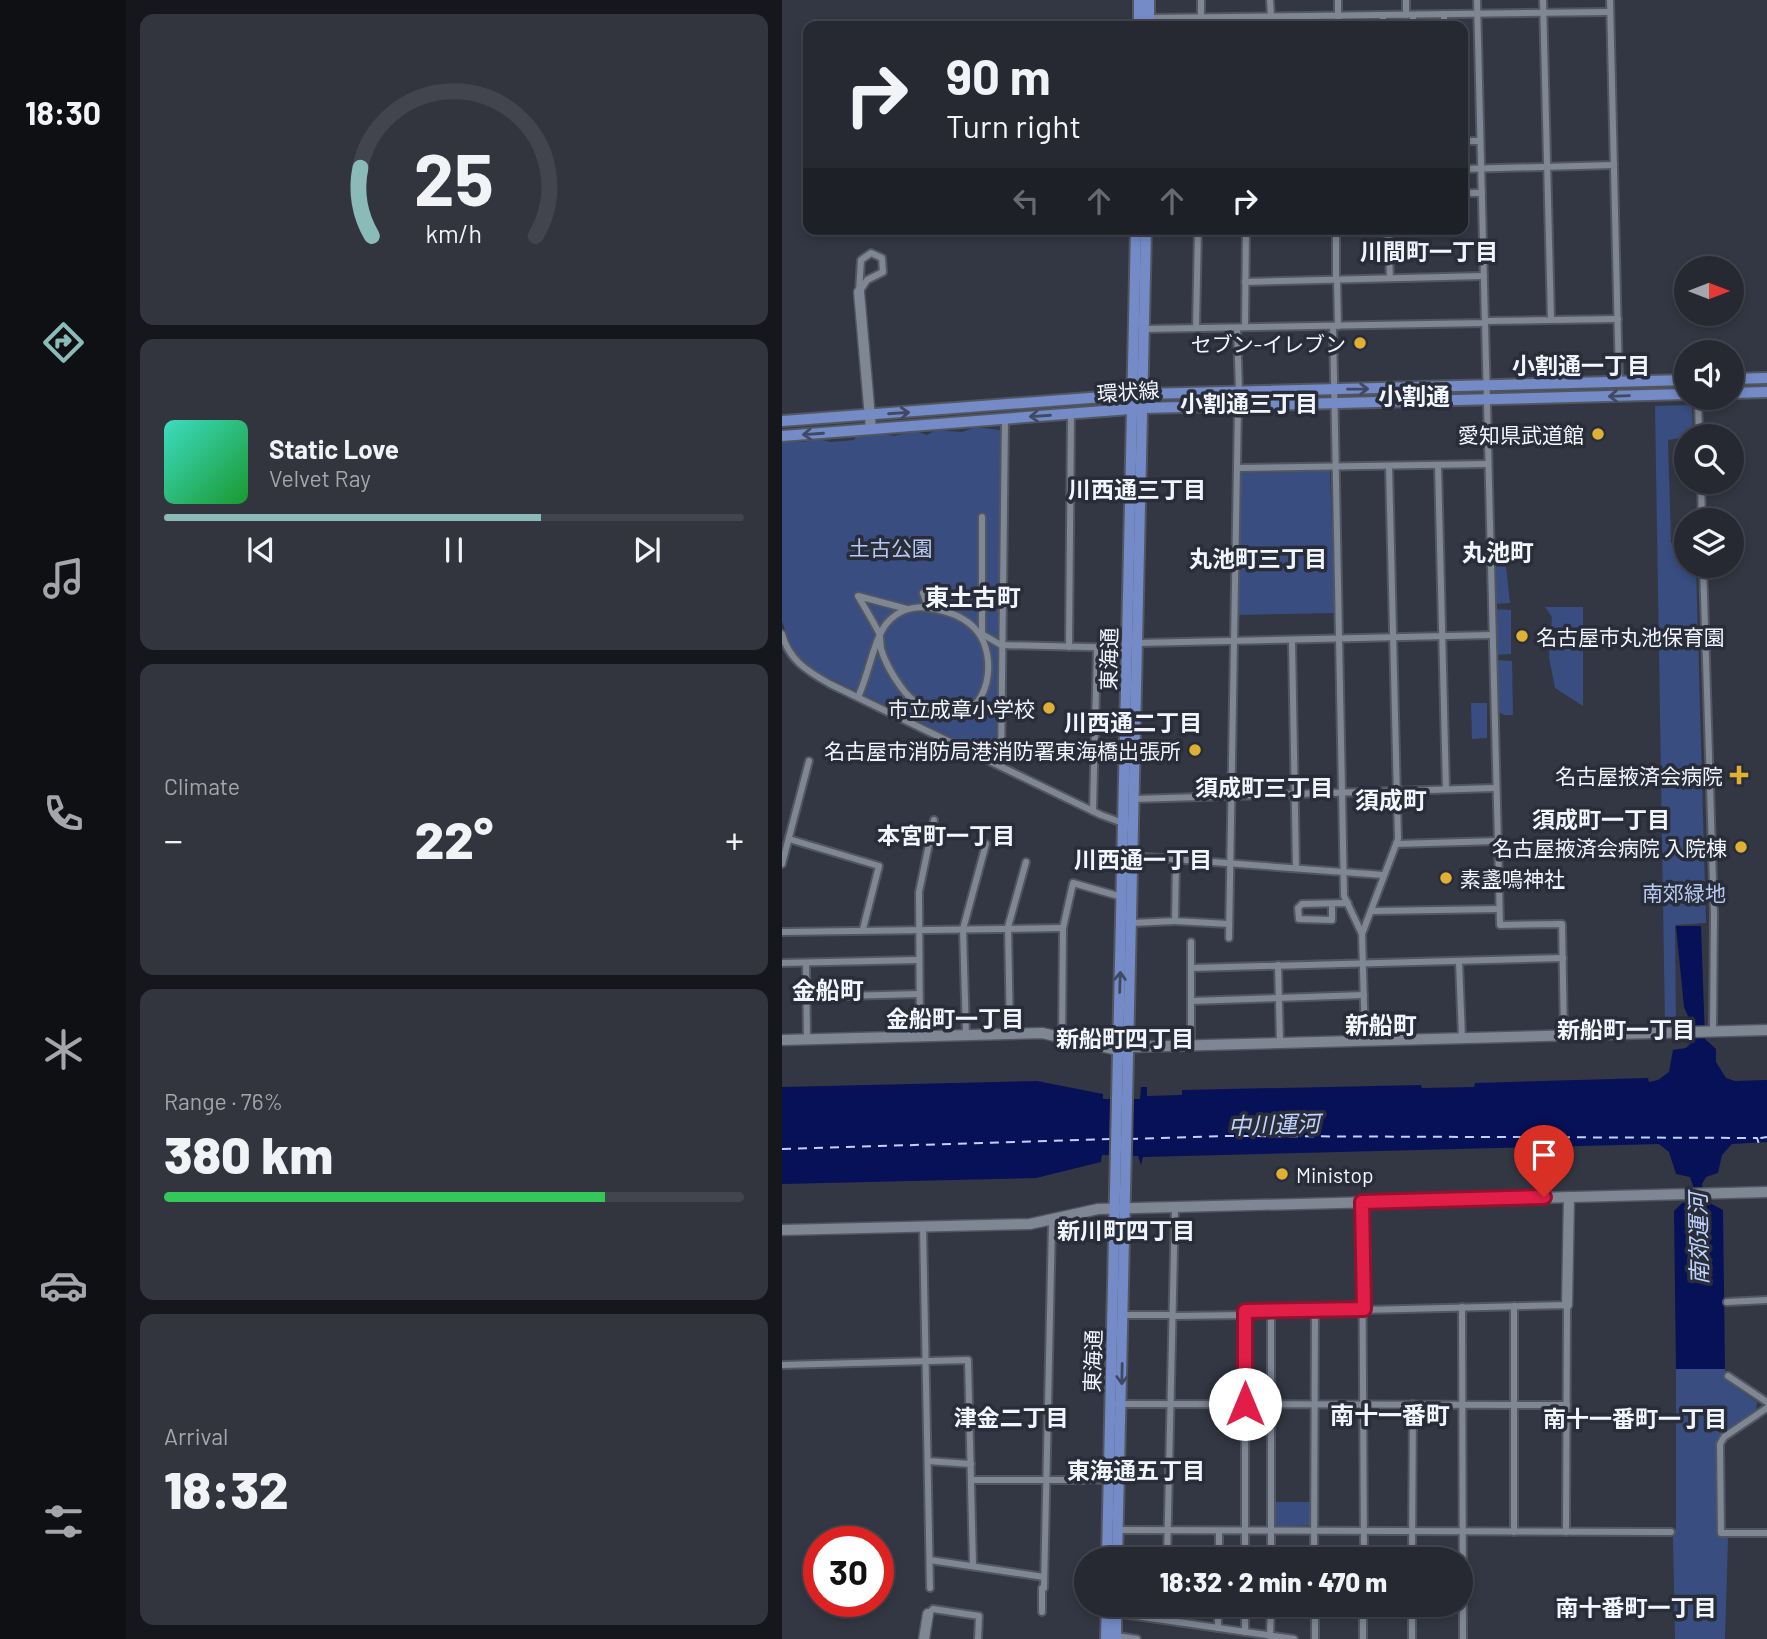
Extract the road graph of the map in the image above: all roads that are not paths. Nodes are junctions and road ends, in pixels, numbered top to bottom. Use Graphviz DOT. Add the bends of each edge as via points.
graph roads {
  1 [pos="1139,0"];
  2 [pos="1149,0"];
  3 [pos="1201,0"];
  4 [pos="1270,0"];
  5 [pos="1338,0"];
  6 [pos="1406,0"];
  7 [pos="1477,0"];
  8 [pos="1543,0"];
  9 [pos="1610,0"];
  10 [pos="1610,12"];
  11 [pos="1544,13"];
  12 [pos="1477,14"];
  13 [pos="1383,15"];
  14 [pos="1410,15"];
  15 [pos="1444,15"];
  16 [pos="1309,16"];
  17 [pos="1339,16"];
  18 [pos="1248,17"];
  19 [pos="1275,17"];
  20 [pos="1201,18"];
  21 [pos="1139,21"];
  22 [pos="1149,21"];
  23 [pos="1162,21"];
  24 [pos="1248,21"];
  25 [pos="1276,21"];
  26 [pos="1308,21"];
  27 [pos="1338,21"];
  28 [pos="1383,21"];
  29 [pos="1412,21"];
  30 [pos="1444,21"];
  31 [pos="1468,141"];
  32 [pos="1480,141"];
  33 [pos="1614,165"];
  34 [pos="1547,167"];
  35 [pos="1468,169"];
  36 [pos="1481,169"];
  37 [pos="1468,193"];
  38 [pos="1482,193"];
  39 [pos="1136,235"];
  40 [pos="1146,235"];
  41 [pos="1198,235"];
  42 [pos="1246,235"];
  43 [pos="1336,235"];
  44 [pos="1389,235"];
  45 [pos="1484,276"];
  46 [pos="1390,278"];
  47 [pos="1336,280"];
  48 [pos="1245,282"];
  49 [pos="859,292"];
  50 [pos="1618,319"];
  51 [pos="1551,320"];
  52 [pos="1485,322"];
  53 [pos="1336,326"];
  54 [pos="1196,328"];
  55 [pos="1241,328"];
  56 [pos="1144,329"];
  57 [pos="1767,378"];
  58 [pos="1744,379"];
  59 [pos="1674,380"];
  60 [pos="1619,382"];
  61 [pos="1487,386"];
  62 [pos="1334,389"];
  63 [pos="1239,391"];
  64 [pos="1767,392"];
  65 [pos="1744,393"];
  66 [pos="1674,394"];
  67 [pos="1138,395"];
  68 [pos="1486,399"];
  69 [pos="1334,404"];
  70 [pos="1238,406"];
  71 [pos="1138,409"];
  72 [pos="1071,414"];
  73 [pos="870,415"];
  74 [pos="1004,419"];
  75 [pos="782,421"];
  76 [pos="871,429"];
  77 [pos="782,436"];
  78 [pos="1487,464"];
  79 [pos="1438,465"];
  80 [pos="1389,466"];
  81 [pos="1336,467"];
  82 [pos="1236,468"];
  83 [pos="982,517"];
  84 [pos="1703,578"];
  85 [pos="923,593"];
  86 [pos="928,607"];
  87 [pos="907,609"];
  88 [pos="782,634"];
  89 [pos="981,635"];
  90 [pos="1492,635"];
  91 [pos="880,636"];
  92 [pos="1442,636"];
  93 [pos="1393,637"];
  94 [pos="1341,638"];
  95 [pos="1292,639"];
  96 [pos="1233,641"];
  97 [pos="1001,645"];
  98 [pos="1133,646"];
  99 [pos="1069,647"];
  100 [pos="1097,648"];
  101 [pos="858,697"];
  102 [pos="809,761"];
  103 [pos="1001,766"];
  104 [pos="1495,788"];
  105 [pos="1446,789"];
  106 [pos="1398,791"];
  107 [pos="1344,793"];
  108 [pos="1295,794"];
  109 [pos="1231,796"];
  110 [pos="1130,799"];
  111 [pos="1093,811"];
  112 [pos="934,820"];
  113 [pos="1129,825"];
  114 [pos="786,838"];
  115 [pos="1497,841"];
  116 [pos="986,844"];
  117 [pos="1396,844"];
  118 [pos="1133,856"];
  119 [pos="1176,860"];
  120 [pos="1026,862"];
  121 [pos="1230,863"];
  122 [pos="782,864"];
  123 [pos="1296,868"];
  124 [pos="1344,872"];
  125 [pos="1383,875"];
  126 [pos="1122,897"];
  127 [pos="1348,903"];
  128 [pos="1332,904"];
  129 [pos="1499,909"];
  130 [pos="1374,911"];
  131 [pos="1175,921"];
  132 [pos="1132,923"];
  133 [pos="1229,925"];
  134 [pos="1008,927"];
  135 [pos="917,928"];
  136 [pos="1063,928"];
  137 [pos="862,929"];
  138 [pos="963,929"];
  139 [pos="782,932"];
  140 [pos="1362,934"];
  141 [pos="1229,938"];
  142 [pos="1191,942"];
  143 [pos="1563,958"];
  144 [pos="918,960"];
  145 [pos="1459,961"];
  146 [pos="782,963"];
  147 [pos="805,963"];
  148 [pos="1363,964"];
  149 [pos="1278,965"];
  150 [pos="1191,968"];
  151 [pos="919,994"];
  152 [pos="1364,995"];
  153 [pos="806,998"];
  154 [pos="1279,998"];
  155 [pos="1191,1001"];
  156 [pos="1767,1030"];
  157 [pos="1711,1031"];
  158 [pos="1010,1034"];
  159 [pos="966,1035"];
  160 [pos="1564,1035"];
  161 [pos="920,1037"];
  162 [pos="1062,1038"];
  163 [pos="1462,1038"];
  164 [pos="807,1039"];
  165 [pos="782,1040"];
  166 [pos="1365,1040"];
  167 [pos="1280,1043"];
  168 [pos="1190,1045"];
  169 [pos="1124,1049"];
  170 [pos="1767,1192"];
  171 [pos="1569,1197"];
  172 [pos="1362,1202"];
  173 [pos="1175,1206"];
  174 [pos="1120,1208"];
  175 [pos="1052,1222"];
  176 [pos="923,1227"];
  177 [pos="782,1230"];
  178 [pos="1767,1300"];
  179 [pos="1727,1302"];
  180 [pos="1567,1305"];
  181 [pos="1515,1306"];
  182 [pos="1462,1307"];
  183 [pos="1364,1309"];
  184 [pos="1315,1310"];
  185 [pos="1271,1311"];
  186 [pos="1123,1315"];
  187 [pos="1245,1315"];
  188 [pos="1172,1316"];
  189 [pos="926,1360"];
  190 [pos="782,1365"];
  191 [pos="1728,1376"];
  192 [pos="1767,1402"];
  193 [pos="1115,1404"];
  194 [pos="1170,1404"];
  195 [pos="1245,1404"];
  196 [pos="1271,1404"];
  197 [pos="1315,1404"];
  198 [pos="1364,1404"];
  199 [pos="1413,1404"];
  200 [pos="1462,1404"];
  201 [pos="1514,1404"];
  202 [pos="1567,1405"];
  203 [pos="1767,1408"];
  204 [pos="928,1461"];
  205 [pos="971,1464"];
  206 [pos="971,1480"];
  207 [pos="1047,1480"];
  208 [pos="1109,1480"];
  209 [pos="1113,1530"];
  210 [pos="1168,1531"];
  211 [pos="1219,1531"];
  212 [pos="1245,1531"];
  213 [pos="1271,1531"];
  214 [pos="1314,1531"];
  215 [pos="1364,1531"];
  216 [pos="1413,1531"];
  217 [pos="1462,1532"];
  218 [pos="1514,1532"];
  219 [pos="1567,1532"];
  220 [pos="1671,1532"];
  221 [pos="1767,1534"];
  222 [pos="1109,1547"];
  223 [pos="1115,1547"];
  224 [pos="1167,1547"];
  225 [pos="1219,1547"];
  226 [pos="1245,1547"];
  227 [pos="1271,1547"];
  228 [pos="1314,1547"];
  229 [pos="1364,1547"];
  230 [pos="1412,1547"];
  231 [pos="930,1560"];
  232 [pos="973,1566"];
  233 [pos="1044,1577"];
  234 [pos="930,1588"];
  235 [pos="1042,1612"];
  236 [pos="928,1614"];
  237 [pos="1108,1617"];
  238 [pos="1115,1617"];
  239 [pos="1152,1617"];
  240 [pos="1218,1617"];
  241 [pos="1245,1617"];
  242 [pos="1271,1617"];
  243 [pos="1315,1617"];
  244 [pos="1364,1617"];
  245 [pos="1412,1617"];
  246 [pos="1166,1620"];
  247 [pos="1218,1628"];
  248 [pos="1245,1632"];
  249 [pos="1270,1636"];
  250 [pos="1112,1638"];
  251 [pos="924,1639"];
  252 [pos="977,1639"];
  253 [pos="1137,1639"];
  254 [pos="1294,1639"];
  255 [pos="1315,1639"];
  256 [pos="1363,1639"];
  257 [pos="1412,1639"];
  258 [pos="1463,1639"];
  1 -- 21 [label="main road"];
  2 -- 22 [label="main road"];
  3 -- 20 [label="street"];
  4 -- 19 [label="street"];
  5 -- 17 [label="street"];
  6 -- 14 [label="street"];
  7 -- 12 [label="street"];
  8 -- 11 [label="street"];
  9 -- 10 [label="street"];
  10 -- 11 [label="street"];
  10 -- 33 [label="street"];
  11 -- 12 [label="street"];
  11 -- 34 [label="street"];
  12 -- 15 [label="street"];
  12 -- 32 [label="street"];
  13 -- 14 [label="street"];
  13 -- 17 [label="street"];
  13 -- 28 [label="street"];
  14 -- 15 [label="street"];
  14 -- 29 [label="street"];
  15 -- 30 [label="street"];
  16 -- 17 [label="street"];
  16 -- 19 [label="street"];
  16 -- 26 [label="street"];
  17 -- 27 [label="street"];
  18 -- 19 [label="street"];
  18 -- 20 [label="street"];
  18 -- 24 [label="street"];
  19 -- 25 [label="street"];
  20 -- 23 [label="street"];
  31 -- 32 [label="street"];
  32 -- 36 [label="street"];
  33 -- 34 [label="street"];
  33 -- 50 [label="street"];
  34 -- 36 [label="street"];
  34 -- 51 [label="street"];
  35 -- 36 [label="street"];
  36 -- 38 [label="street"];
  37 -- 38 [label="street"];
  38 -- 45 [label="street"];
  39 -- 67 [label="main road, 東海通"];
  40 -- 56 [label="main road, 東海通"];
  41 -- 54 [label="street"];
  42 -- 48 [label="street"];
  43 -- 47 [label="street"];
  44 -- 46 [label="street"];
  45 -- 46 [label="street"];
  45 -- 52 [label="street"];
  46 -- 47 [label="street"];
  47 -- 48 [label="street"];
  47 -- 53 [label="street"];
  48 -- 55 [label="street"];
  49 -- 49 [label="street" via="861,260 871,253 878,255 885,264 883,272"];
  49 -- 73 [label="street"];
  50 -- 51 [label="street"];
  50 -- 60 [label="street"];
  51 -- 52 [label="street"];
  52 -- 53 [label="street"];
  52 -- 61 [label="street"];
  53 -- 55 [label="street"];
  53 -- 62 [label="street"];
  54 -- 55 [label="street"];
  54 -- 56 [label="street"];
  55 -- 63 [label="street"];
  56 -- 67 [label="main road, 東海通"];
  57 -- 58 [label="main road"];
  59 -- 60 [label="main road, 環状線"];
  60 -- 61 [label="main road, 環状線"];
  62 -- 61 [label="main road, 環状線, one-way"];
  61 -- 68 [label="street"];
  62 -- 63 [label="main road, 環状線"];
  62 -- 69 [label="street"];
  63 -- 67 [label="main road, 環状線"];
  64 -- 65 [label="main road"];
  66 -- 68 [label="main road, 環状線, one-way"];
  67 -- 71 [label="main road, 東海通"];
  73 -- 67 [label="main road, 環状線, one-way"];
  68 -- 69 [label="main road, 環状線"];
  68 -- 78 [label="street"];
  69 -- 70 [label="main road, 環状線"];
  69 -- 81 [label="street"];
  70 -- 71 [label="main road, 環状線"];
  70 -- 82 [label="street"];
  71 -- 72 [label="main road, 環状線"];
  71 -- 98 [label="main road, 東海通"];
  72 -- 74 [label="main road, 環状線, one-way"];
  72 -- 99 [label="street"];
  73 -- 75 [label="main road, 環状線"];
  73 -- 76 [label="street"];
  74 -- 76 [label="main road, 環状線"];
  74 -- 97 [label="street"];
  76 -- 77 [label="main road, 環状線, one-way"];
  78 -- 79 [label="street"];
  78 -- 90 [label="street"];
  79 -- 80 [label="street"];
  79 -- 92 [label="street"];
  80 -- 81 [label="street"];
  80 -- 93 [label="street"];
  81 -- 82 [label="street"];
  81 -- 94 [label="street"];
  82 -- 96 [label="street"];
  83 -- 89 [label="street"];
  84 -- 157 [label="street" via="1714,913"];
  85 -- 86 [label="street"];
  86 -- 87 [label="street"];
  86 -- 89 [label="street" via="957,616"];
  87 -- 91 [label="street" via="895,614"];
  87 -- 91 [label="street" via="858,596"];
  88 -- 101 [label="street" via="799,664"];
  89 -- 91 [label="street" via="987,653 986,689 974,707 960,715 931,711 911,698 885,659"];
  89 -- 97 [label="street"];
  90 -- 92 [label="street"];
  90 -- 104 [label="street"];
  91 -- 101 [label="street"];
  92 -- 93 [label="street"];
  92 -- 105 [label="street"];
  93 -- 94 [label="street"];
  93 -- 106 [label="street"];
  94 -- 95 [label="street"];
  94 -- 107 [label="street"];
  95 -- 96 [label="street"];
  95 -- 108 [label="street"];
  96 -- 98 [label="street"];
  96 -- 109 [label="street"];
  97 -- 99 [label="street"];
  97 -- 103 [label="street"];
  98 -- 100 [label="street"];
  98 -- 110 [label="main road, 東海通"];
  99 -- 100 [label="street"];
  100 -- 111 [label="street"];
  101 -- 103 [label="street"];
  102 -- 114 [label="street"];
  103 -- 111 [label="street"];
  104 -- 105 [label="street"];
  104 -- 115 [label="street"];
  105 -- 106 [label="street"];
  106 -- 107 [label="street"];
  106 -- 117 [label="street"];
  107 -- 108 [label="street"];
  107 -- 124 [label="street"];
  108 -- 109 [label="street"];
  108 -- 123 [label="street"];
  109 -- 110 [label="street"];
  109 -- 121 [label="street"];
  110 -- 113 [label="main road, 東海通"];
  111 -- 113 [label="street"];
  112 -- 135 [label="street" via="921,876"];
  113 -- 118 [label="main road"];
  113 -- 126 [label="main road, 東海通"];
  114 -- 122 [label="street"];
  114 -- 137 [label="street" via="879,866"];
  115 -- 117 [label="street"];
  115 -- 129 [label="street"];
  116 -- 138 [label="street"];
  117 -- 125 [label="street"];
  118 -- 119 [label="street"];
  118 -- 132 [label="main road"];
  119 -- 121 [label="street"];
  119 -- 131 [label="street"];
  120 -- 134 [label="street"];
  121 -- 123 [label="street"];
  121 -- 133 [label="street"];
  123 -- 124 [label="street"];
  124 -- 125 [label="street"];
  124 -- 127 [label="street"];
  125 -- 130 [label="street"];
  126 -- 136 [label="street" via="1074,883"];
  169 -- 126 [label="main road, 東海通, one-way"];
  127 -- 128 [label="street"];
  127 -- 140 [label="street"];
  128 -- 128 [label="street" via="1302,904 1299,919 1332,920"];
  129 -- 130 [label="street"];
  129 -- 143 [label="street" via="1500,925 1562,924"];
  130 -- 140 [label="street"];
  131 -- 132 [label="street"];
  131 -- 133 [label="street"];
  132 -- 169 [label="main road"];
  133 -- 141 [label="street"];
  134 -- 136 [label="street"];
  134 -- 138 [label="street"];
  134 -- 158 [label="street"];
  135 -- 137 [label="street"];
  135 -- 138 [label="street"];
  135 -- 144 [label="street"];
  136 -- 162 [label="street"];
  137 -- 139 [label="street"];
  138 -- 159 [label="street"];
  140 -- 148 [label="street"];
  142 -- 150 [label="street"];
  143 -- 145 [label="street"];
  143 -- 160 [label="street"];
  144 -- 147 [label="street"];
  144 -- 151 [label="street"];
  145 -- 148 [label="street"];
  145 -- 163 [label="street"];
  146 -- 147 [label="street"];
  147 -- 153 [label="street"];
  148 -- 149 [label="street"];
  148 -- 152 [label="street"];
  149 -- 150 [label="street"];
  149 -- 154 [label="street"];
  150 -- 155 [label="street"];
  151 -- 153 [label="street"];
  151 -- 161 [label="street"];
  152 -- 154 [label="street"];
  152 -- 166 [label="street"];
  153 -- 164 [label="street"];
  154 -- 155 [label="street"];
  154 -- 167 [label="street"];
  155 -- 168 [label="street"];
  156 -- 157 [label="street"];
  157 -- 160 [label="street"];
  158 -- 159 [label="street"];
  158 -- 162 [label="street"];
  159 -- 161 [label="street"];
  160 -- 163 [label="street"];
  161 -- 164 [label="street"];
  162 -- 169 [label="street"];
  163 -- 166 [label="street"];
  164 -- 165 [label="street"];
  166 -- 167 [label="street"];
  167 -- 168 [label="street"];
  168 -- 169 [label="street"];
  169 -- 174 [label="main road"];
  170 -- 171 [label="street"];
  171 -- 172 [label="street"];
  171 -- 180 [label="street"];
  172 -- 173 [label="street"];
  172 -- 183 [label="street"];
  173 -- 174 [label="street"];
  173 -- 188 [label="street"];
  174 -- 175 [label="street"];
  174 -- 186 [label="main road"];
  174 -- 193 [label="main road, 東海通"];
  175 -- 176 [label="street"];
  175 -- 207 [label="street"];
  176 -- 177 [label="street"];
  176 -- 189 [label="street"];
  178 -- 179 [label="street"];
  180 -- 181 [label="street"];
  180 -- 202 [label="street"];
  181 -- 182 [label="street"];
  181 -- 201 [label="street"];
  182 -- 183 [label="street"];
  182 -- 200 [label="street"];
  183 -- 184 [label="street"];
  183 -- 198 [label="street"];
  184 -- 185 [label="street"];
  184 -- 197 [label="street"];
  185 -- 187 [label="street" via="1245,1311"];
  185 -- 196 [label="street"];
  186 -- 188 [label="street"];
  186 -- 193 [label="main road, one-way"];
  187 -- 188 [label="street"];
  187 -- 195 [label="street"];
  188 -- 194 [label="street"];
  189 -- 190 [label="street"];
  189 -- 204 [label="street"];
  189 -- 205 [label="street" via="968,1360"];
  191 -- 192 [label="street"];
  193 -- 194 [label="street"];
  193 -- 208 [label="main road, 東海通"];
  193 -- 209 [label="main road"];
  194 -- 195 [label="street"];
  194 -- 210 [label="street"];
  195 -- 196 [label="street"];
  195 -- 212 [label="street"];
  196 -- 197 [label="street"];
  196 -- 213 [label="street"];
  197 -- 198 [label="street"];
  197 -- 214 [label="street"];
  198 -- 199 [label="street"];
  198 -- 215 [label="street"];
  199 -- 200 [label="street"];
  199 -- 216 [label="street"];
  200 -- 201 [label="street"];
  200 -- 217 [label="street"];
  201 -- 202 [label="street"];
  201 -- 218 [label="street"];
  202 -- 219 [label="street"];
  203 -- 221 [label="street" via="1720,1444 1721,1533"];
  204 -- 205 [label="street"];
  204 -- 231 [label="street"];
  205 -- 206 [label="street"];
  206 -- 207 [label="street"];
  206 -- 232 [label="street"];
  207 -- 208 [label="street"];
  207 -- 233 [label="street"];
  208 -- 209 [label="main road, 東海通"];
  209 -- 210 [label="street"];
  209 -- 222 [label="main road, 東海通"];
  209 -- 223 [label="main road"];
  210 -- 211 [label="street"];
  210 -- 224 [label="street"];
  211 -- 212 [label="street"];
  211 -- 225 [label="street"];
  212 -- 213 [label="street"];
  212 -- 226 [label="street"];
  213 -- 214 [label="street"];
  213 -- 227 [label="street"];
  214 -- 215 [label="street"];
  214 -- 228 [label="street"];
  215 -- 216 [label="street"];
  215 -- 229 [label="street"];
  216 -- 217 [label="street"];
  216 -- 230 [label="street"];
  217 -- 218 [label="street"];
  217 -- 258 [label="street"];
  218 -- 219 [label="street"];
  219 -- 220 [label="street"];
  231 -- 232 [label="street"];
  231 -- 234 [label="street"];
  232 -- 233 [label="street"];
  233 -- 235 [label="street"];
  236 -- 251 [label="street"];
  236 -- 252 [label="street" via="933,1609 979,1616"];
  237 -- 250 [label="main road"];
  238 -- 250 [label="main road"];
  239 -- 246 [label="street"];
  240 -- 247 [label="street"];
  241 -- 248 [label="street"];
  242 -- 249 [label="street"];
  243 -- 255 [label="street"];
  244 -- 256 [label="street"];
  245 -- 257 [label="street"];
  246 -- 247 [label="street"];
  247 -- 248 [label="street"];
  248 -- 249 [label="street"];
  249 -- 254 [label="street"];
  250 -- 253 [label="street"];
}
